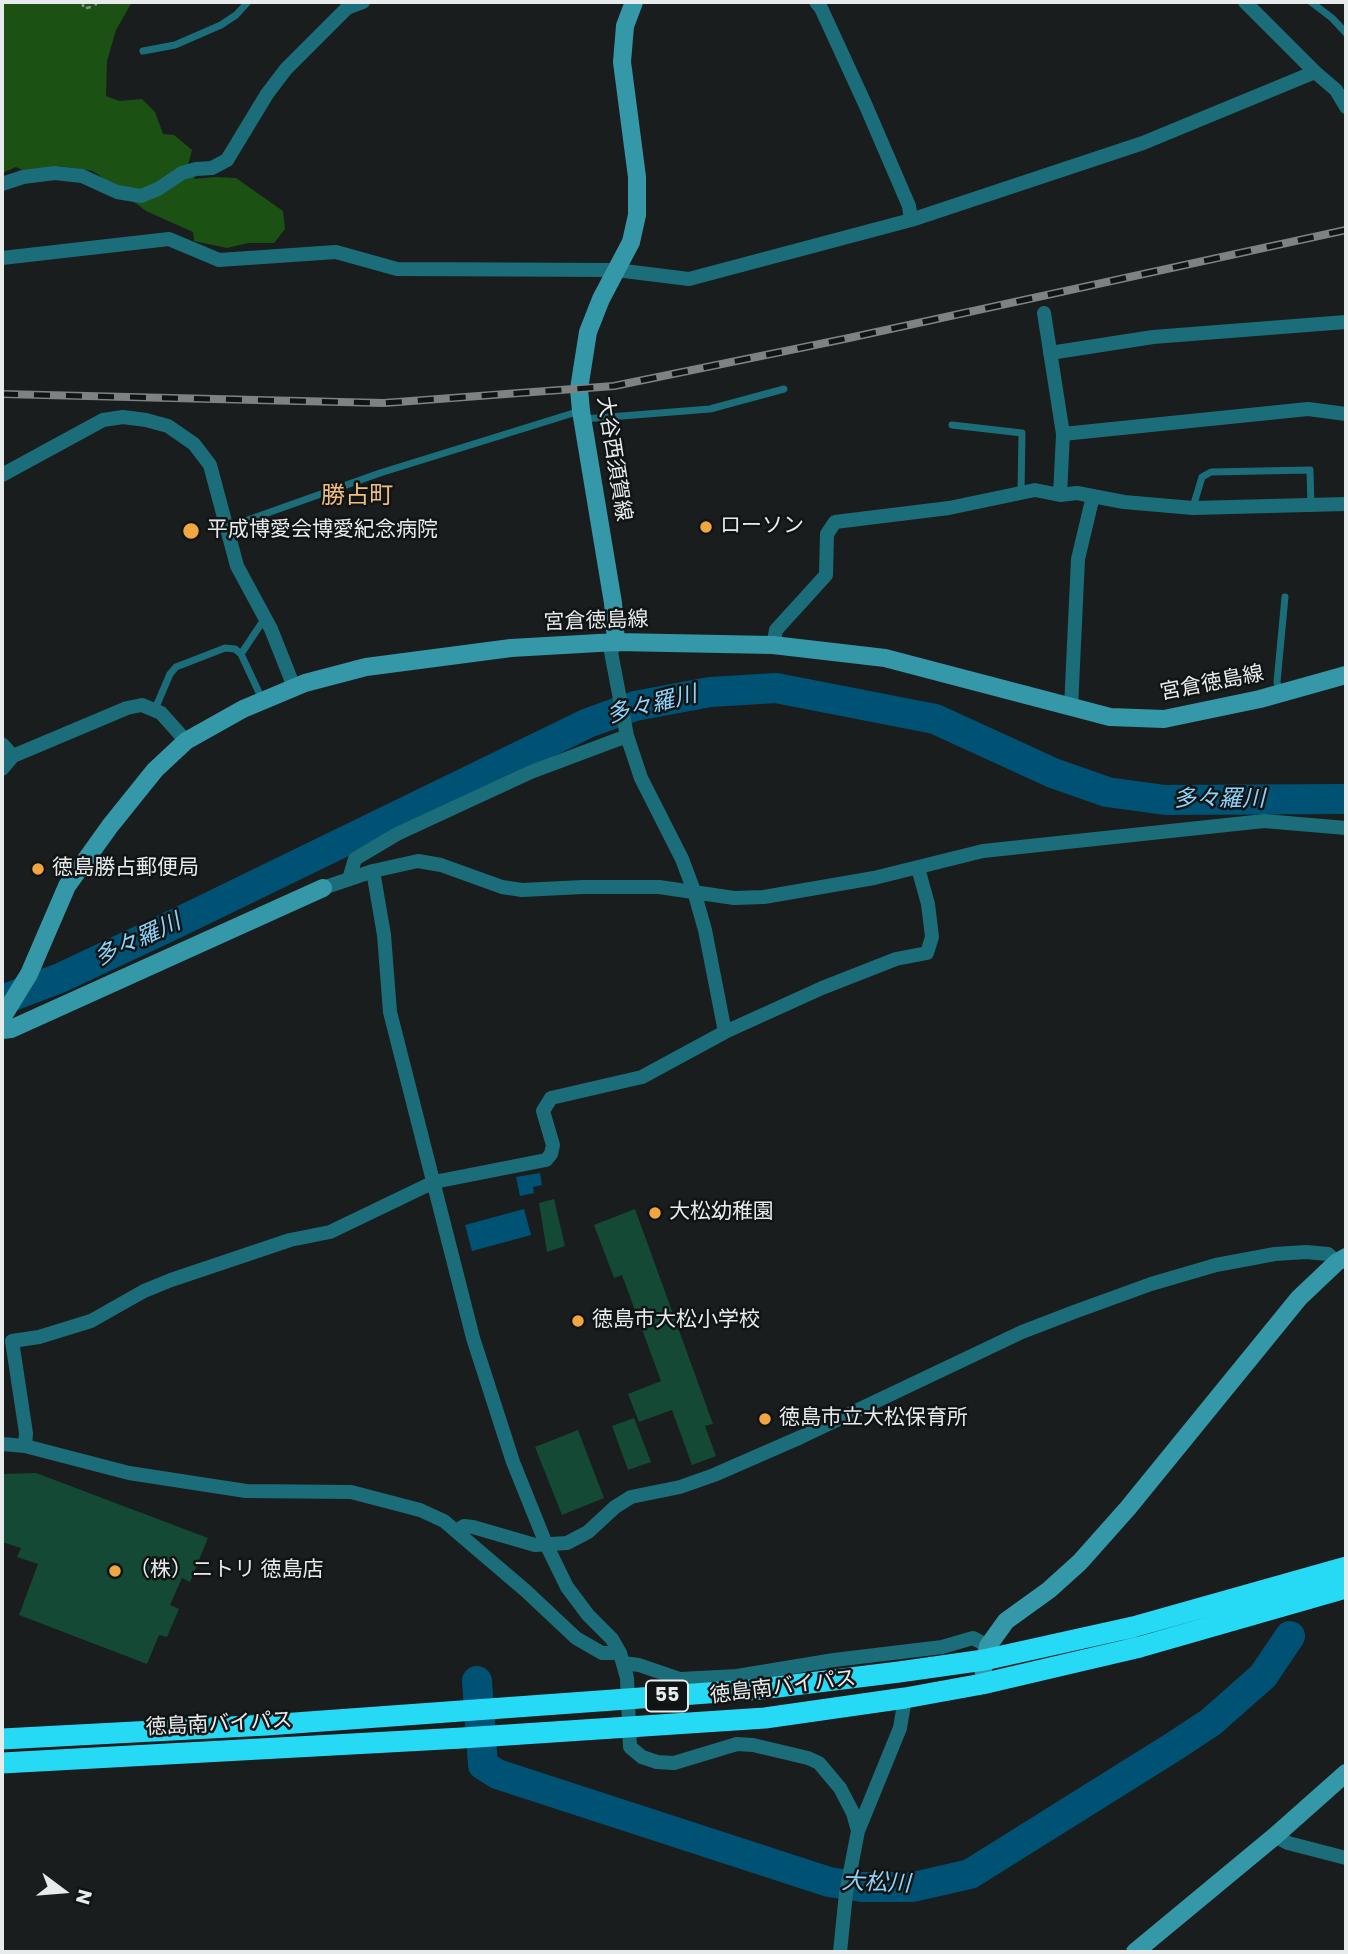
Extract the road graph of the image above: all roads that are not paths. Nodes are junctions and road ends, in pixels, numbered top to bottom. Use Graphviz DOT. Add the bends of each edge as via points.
graph roads {
  1 [pos="248,2"];
  2 [pos="363,2"];
  3 [pos="816,2"];
  4 [pos="1245,2"];
  5 [pos="1311,2"];
  6 [pos="630,3"];
  7 [pos="1346,33"];
  8 [pos="143,51"];
  9 [pos="1315,72"];
  10 [pos="1346,107"];
  11 [pos="2,184"];
  12 [pos="911,220"];
  13 [pos="2,258"];
  14 [pos="616,270"];
  15 [pos="1044,313"];
  16 [pos="1346,322"];
  17 [pos="1050,353"];
  18 [pos="783,389"];
  19 [pos="1346,414"];
  20 [pos="581,415"];
  21 [pos="952,425"];
  22 [pos="1063,434"];
  23 [pos="2,475"];
  24 [pos="1021,492"];
  25 [pos="1060,495"];
  26 [pos="1093,496"];
  27 [pos="1346,504"];
  28 [pos="1311,506"];
  29 [pos="1193,508"];
  30 [pos="228,527"];
  31 [pos="1285,597"];
  32 [pos="265,618"];
  33 [pos="617,642"];
  34 [pos="773,645"];
  35 [pos="241,654"];
  36 [pos="1346,675"];
  37 [pos="294,687"];
  38 [pos="1280,693"];
  39 [pos="262,701"];
  40 [pos="1071,708"];
  41 [pos="155,709"];
  42 [pos="626,732"];
  43 [pos="187,741"];
  44 [pos="2,744"];
  45 [pos="13,756"];
  46 [pos="2,769"];
  47 [pos="1346,828"];
  48 [pos="918,868"];
  49 [pos="373,871"];
  50 [pos="349,879"];
  51 [pos="323,888"];
  52 [pos="694,891"];
  53 [pos="2,1018"];
  54 [pos="2,1030"];
  55 [pos="725,1032"];
  56 [pos="434,1181"];
  57 [pos="1342,1260"];
  58 [pos="2,1444"];
  59 [pos="25,1446"];
  60 [pos="457,1530"];
  61 [pos="546,1544"];
  62 [pos="1346,1567"];
  63 [pos="1346,1588"];
  64 [pos="986,1653"];
  65 [pos="622,1658"];
  66 [pos="982,1684"];
  67 [pos="905,1698"];
  68 [pos="627,1699"];
  69 [pos="628,1728"];
  70 [pos="2,1740"];
  71 [pos="2,1763"];
  72 [pos="1346,1773"];
  73 [pos="858,1831"];
  74 [pos="1275,1836"];
  75 [pos="1346,1858"];
  76 [pos="840,1952"];
  77 [pos="1135,1952"];
  1 -- 8 [label="lane" via="221,25 175,45"];
  2 -- 11 [label="street" via="347,8 286,69 227,160 212,168 182,173 141,197 82,176 55,173"];
  3 -- 12 [label="street" via="866,106"];
  4 -- 9 [label="street"];
  5 -- 7 [label="lane"];
  6 -- 14 [label="main road, 大谷西須賀線" via="622,62 637,177 637,215 631,242"];
  9 -- 10 [label="street" via="1336,90"];
  9 -- 12 [label="street" via="1143,143"];
  12 -- 14 [label="street" via="689,279"];
  13 -- 14 [label="street" via="169,239 219,260 336,252 397,269"];
  14 -- 20 [label="main road, 大谷西須賀線" via="588,332 579,389"];
  15 -- 17 [label="street"];
  16 -- 17 [label="street" via="1153,337"];
  17 -- 22 [label="street"];
  18 -- 20 [label="lane" via="710,409"];
  19 -- 22 [label="street" via="1307,409"];
  20 -- 30 [label="lane" via="380,473"];
  20 -- 33 [label="main road, 大谷西須賀線"];
  21 -- 24 [label="lane" via="1022,433"];
  22 -- 25 [label="street"];
  23 -- 30 [label="street" via="103,420 123,417 168,426 194,444 210,465"];
  24 -- 25 [label="street"];
  24 -- 34 [label="street" via="950,508 835,522 827,534 826,575 776,630"];
  25 -- 26 [label="street"];
  26 -- 29 [label="street"];
  26 -- 40 [label="street" via="1078,559"];
  27 -- 28 [label="street"];
  28 -- 29 [label="street"];
  28 -- 29 [label="lane" via="1310,470 1223,471 1202,477"];
  30 -- 32 [label="street" via="236,566"];
  31 -- 38 [label="lane" via="1277,682"];
  32 -- 35 [label="lane"];
  32 -- 37 [label="street"];
  33 -- 34 [label="main road, 宮倉徳島線"];
  33 -- 37 [label="main road, 宮倉徳島線" via="512,648 366,667"];
  33 -- 42 [label="street" via="611,652"];
  34 -- 40 [label="main road, 宮倉徳島線" via="885,659"];
  35 -- 39 [label="lane"];
  35 -- 41 [label="lane" via="225,648 176,667"];
  36 -- 38 [label="main road, 宮倉徳島線"];
  37 -- 39 [label="main road, 宮倉徳島線"];
  38 -- 40 [label="main road, 宮倉徳島線" via="1164,719 1110,717"];
  39 -- 43 [label="main road, 宮倉徳島線"];
  41 -- 43 [label="street"];
  41 -- 45 [label="street" via="142,705 127,708"];
  42 -- 50 [label="street" via="397,834 355,859"];
  42 -- 52 [label="street" via="641,778"];
  43 -- 53 [label="main road, 宮倉徳島線" via="155,770 67,886 29,974"];
  44 -- 45 [label="street"];
  45 -- 46 [label="street"];
  47 -- 48 [label="street" via="1264,821 1221,824 983,851"];
  48 -- 52 [label="street" via="764,897 734,898"];
  48 -- 55 [label="street" via="932,937 927,953 867,969"];
  49 -- 50 [label="street"];
  49 -- 52 [label="street" via="418,861 522,890 634,887"];
  49 -- 56 [label="street" via="390,1012"];
  50 -- 51 [label="street"];
  51 -- 54 [label="main road"];
  52 -- 55 [label="street"];
  55 -- 56 [label="street" via="642,1077 551,1098 542,1111 553,1145 546,1160"];
  56 -- 59 [label="street" via="330,1232 290,1240 171,1280 92,1321 12,1341"];
  56 -- 61 [label="street" via="473,1338 513,1462"];
  57 -- 61 [label="street" via="1306,1252 1275,1254 1216,1265 1125,1294 1022,1332 714,1475 631,1497 579,1538"];
  57 -- 64 [label="main road" via="1299,1298 1080,1562 1006,1621"];
  58 -- 59 [label="street"];
  59 -- 60 [label="street" via="128,1473 246,1491 351,1492 420,1510"];
  60 -- 61 [label="street" via="473,1527"];
  60 -- 65 [label="street" via="576,1638"];
  61 -- 65 [label="street" via="567,1587 612,1639"];
  62 -- 64 [label="highway, 徳島南バイパス / 55" via="1133,1627"];
  63 -- 66 [label="highway, 徳島南バイパス / 55" via="1140,1647"];
  64 -- 65 [label="street" via="973,1638 942,1647 737,1676 680,1679"];
  64 -- 66 [label="main road"];
  64 -- 68 [label="highway, 徳島南バイパス / 55" via="761,1689"];
  65 -- 68 [label="street"];
  66 -- 67 [label="highway, 徳島南バイパス / 55"];
  67 -- 69 [label="highway, 徳島南バイパス / 55" via="765,1717"];
  67 -- 73 [label="street" via="900,1728"];
  68 -- 69 [label="street"];
  68 -- 70 [label="highway, 徳島南バイパス / 55"];
  69 -- 71 [label="highway, 徳島南バイパス / 55"];
  69 -- 73 [label="street" via="630,1747 657,1762 674,1763 737,1744 808,1758 819,1763 841,1788"];
  72 -- 74 [label="main road"];
  73 -- 76 [label="street"];
  74 -- 75 [label="street"];
  74 -- 77 [label="main road"];
}
